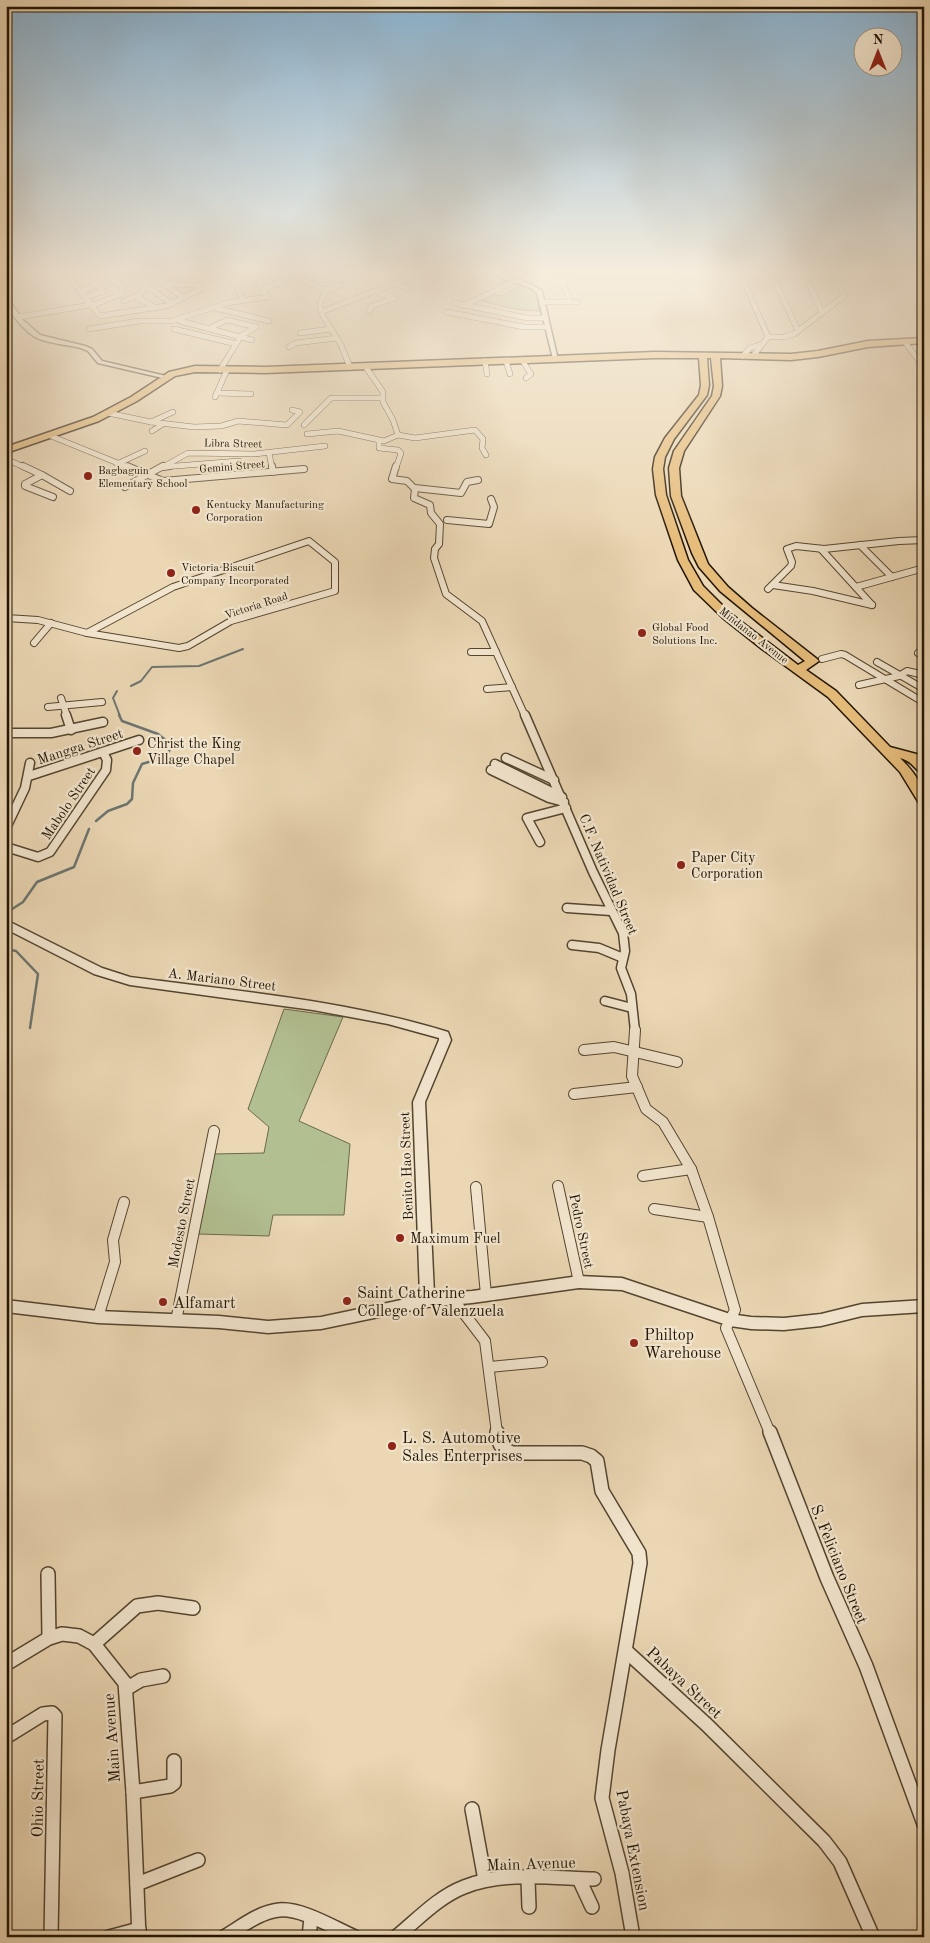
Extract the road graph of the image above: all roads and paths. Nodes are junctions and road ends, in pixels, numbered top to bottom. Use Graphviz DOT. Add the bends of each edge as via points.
graph roads {
  1 [pos="486,362"];
  2 [pos="103,363"];
  3 [pos="227,363"];
  4 [pos="348,363"];
  5 [pos="466,363"];
  6 [pos="507,363"];
  7 [pos="524,363"];
  8 [pos="703,363"];
  9 [pos="716,363"];
  10 [pos="350,366"];
  11 [pos="365,366"];
  12 [pos="223,370"];
  13 [pos="487,374"];
  14 [pos="510,374"];
  15 [pos="167,377"];
  16 [pos="526,378"];
  17 [pos="251,394"];
  18 [pos="382,398"];
  19 [pos="292,410"];
  20 [pos="173,412"];
  21 [pos="108,413"];
  22 [pos="151,422"];
  23 [pos="163,424"];
  24 [pos="681,424"];
  25 [pos="304,425"];
  26 [pos="695,427"];
  27 [pos="152,431"];
  28 [pos="307,434"];
  29 [pos="398,435"];
  30 [pos="51,436"];
  31 [pos="379,441"];
  32 [pos="325,446"];
  33 [pos="6,450"];
  34 [pos="145,451"];
  35 [pos="269,453"];
  36 [pos="486,455"];
  37 [pos="239,458"];
  38 [pos="6,459"];
  39 [pos="117,464"];
  40 [pos="160,468"];
  41 [pos="304,469"];
  42 [pos="273,472"];
  43 [pos="42,474"];
  44 [pos="244,475"];
  45 [pos="146,476"];
  46 [pos="478,480"];
  47 [pos="407,481"];
  48 [pos="433,484"];
  49 [pos="125,487"];
  50 [pos="415,488"];
  51 [pos="70,491"];
  52 [pos="53,497"];
  53 [pos="491,499"];
  54 [pos="446,519"];
  55 [pos="924,540"];
  56 [pos="860,545"];
  57 [pos="821,549"];
  58 [pos="924,568"];
  59 [pos="714,577"];
  60 [pos="892,577"];
  61 [pos="692,580"];
  62 [pos="770,587"];
  63 [pos="856,587"];
  64 [pos="6,618"];
  65 [pos="51,623"];
  66 [pos="87,633"];
  67 [pos="34,643"];
  68 [pos="471,652"];
  69 [pos="496,652"];
  70 [pos="818,660"];
  71 [pos="877,662"];
  72 [pos="799,669"];
  73 [pos="924,675"];
  74 [pos="899,676"];
  75 [pos="884,679"];
  76 [pos="859,685"];
  77 [pos="512,687"];
  78 [pos="487,689"];
  79 [pos="924,689"];
  80 [pos="918,699"];
  81 [pos="61,702"];
  82 [pos="102,702"];
  83 [pos="48,707"];
  84 [pos="103,722"];
  85 [pos="72,730"];
  86 [pos="6,733"];
  87 [pos="139,740"];
  88 [pos="884,749"];
  89 [pos="103,752"];
  90 [pos="506,758"];
  91 [pos="30,763"];
  92 [pos="493,767"];
  93 [pos="924,770"];
  94 [pos="29,776"];
  95 [pos="554,780"];
  96 [pos="517,789"];
  97 [pos="923,798"];
  98 [pos="563,804"];
  99 [pos="10,813"];
  100 [pos="6,828"];
  101 [pos="540,842"];
  102 [pos="6,847"];
  103 [pos="567,908"];
  104 [pos="611,911"];
  105 [pos="6,924"];
  106 [pos="572,945"];
  107 [pos="623,958"];
  108 [pos="605,1001"];
  109 [pos="632,1008"];
  110 [pos="444,1035"];
  111 [pos="584,1050"];
  112 [pos="633,1051"];
  113 [pos="677,1062"];
  114 [pos="636,1087"];
  115 [pos="574,1094"];
  116 [pos="214,1131"];
  117 [pos="691,1169"];
  118 [pos="643,1176"];
  119 [pos="558,1186"];
  120 [pos="476,1187"];
  121 [pos="124,1202"];
  122 [pos="654,1209"];
  123 [pos="708,1216"];
  124 [pos="579,1282"];
  125 [pos="486,1295"];
  126 [pos="453,1299"];
  127 [pos="427,1301"];
  128 [pos="6,1306"];
  129 [pos="924,1306"];
  130 [pos="98,1317"];
  131 [pos="176,1320"];
  132 [pos="730,1320"];
  133 [pos="542,1362"];
  134 [pos="490,1367"];
  135 [pos="48,1574"];
  136 [pos="193,1608"];
  137 [pos="49,1638"];
  138 [pos="94,1644"];
  139 [pos="626,1651"];
  140 [pos="6,1664"];
  141 [pos="163,1676"];
  142 [pos="126,1689"];
  143 [pos="6,1736"];
  144 [pos="174,1761"];
  145 [pos="133,1792"];
  146 [pos="472,1809"];
  147 [pos="924,1824"];
  148 [pos="198,1860"];
  149 [pos="486,1880"];
  150 [pos="528,1880"];
  151 [pos="579,1880"];
  152 [pos="594,1880"];
  153 [pos="137,1884"];
  154 [pos="529,1907"];
  155 [pos="592,1907"];
  156 [pos="311,1918"];
  157 [pos="139,1933"];
  158 [pos="51,1937"];
  159 [pos="109,1937"];
  160 [pos="224,1937"];
  161 [pos="309,1937"];
  162 [pos="355,1937"];
  163 [pos="396,1937"];
  164 [pos="633,1937"];
  165 [pos="873,1937"];
  1 -- 13 [label="street"];
  2 -- 15 [label="street"];
  3 -- 12 [label="street"];
  4 -- 10 [label="street"];
  5 -- 11 [label="main road"];
  6 -- 14 [label="street"];
  7 -- 16 [label="street" via="531,374"];
  8 -- 24 [label="main road, Mindanao Avenue" via="703,395"];
  9 -- 26 [label="main road, Mindanao Avenue" via="716,396"];
  10 -- 11 [label="main road"];
  10 -- 12 [label="main road"];
  11 -- 18 [label="street" via="383,392"];
  12 -- 15 [label="main road" via="189,370"];
  12 -- 17 [label="street" via="216,395"];
  15 -- 21 [label="main road"];
  18 -- 25 [label="street" via="331,398"];
  18 -- 29 [label="street"];
  19 -- 23 [label="street" via="300,412 285,425 244,421 209,427"];
  20 -- 22 [label="street"];
  21 -- 22 [label="street"];
  21 -- 30 [label="main road"];
  22 -- 23 [label="street"];
  23 -- 27 [label="street"];
  24 -- 26 [label="main road"];
  24 -- 61 [label="main road, Mindanao Avenue" via="660,457 659,486 680,554"];
  26 -- 59 [label="main road, Mindanao Avenue" via="677,456 674,484 699,559"];
  28 -- 31 [label="street" via="341,430"];
  29 -- 31 [label="street"];
  29 -- 36 [label="street" via="415,438 475,430 483,439 482,448"];
  30 -- 33 [label="main road"];
  30 -- 39 [label="street, Gemini Street"];
  31 -- 47 [label="street" via="379,448 401,452 392,478"];
  32 -- 35 [label="street, Libra Street" via="299,452"];
  34 -- 39 [label="street"];
  35 -- 37 [label="street, Libra Street"];
  35 -- 42 [label="street"];
  37 -- 40 [label="street"];
  37 -- 40 [label="street, Libra Street" via="188,452"];
  37 -- 44 [label="street"];
  38 -- 43 [label="street"];
  39 -- 45 [label="street, Gemini Street"];
  40 -- 45 [label="street, Libra Street"];
  41 -- 42 [label="street, Gemini Street"];
  42 -- 44 [label="street, Gemini Street"];
  43 -- 51 [label="street"];
  43 -- 52 [label="street" via="25,486"];
  44 -- 45 [label="street, Gemini Street" via="163,481"];
  45 -- 49 [label="street, Libra Street"];
  46 -- 50 [label="street" via="467,482 461,493"];
  47 -- 48 [label="street"];
  47 -- 50 [label="street"];
  50 -- 54 [label="street" via="414,498 430,505 431,512"];
  53 -- 54 [label="street" via="494,506 489,524"];
  54 -- 69 [label="street, C.F. Natividad Street" via="434,558 446,594 482,621"];
  55 -- 56 [label="street"];
  56 -- 57 [label="street"];
  56 -- 60 [label="street"];
  57 -- 62 [label="street" via="797,545 787,549 793,564"];
  57 -- 63 [label="street"];
  58 -- 60 [label="street"];
  59 -- 61 [label="main road"];
  59 -- 70 [label="main road, Mindanao Avenue" via="748,610"];
  60 -- 63 [label="street"];
  61 -- 72 [label="main road, Mindanao Avenue" via="740,627"];
  62 -- 63 [label="street" via="813,591 872,605"];
  64 -- 65 [label="street, Victoria Road"];
  65 -- 66 [label="street, Victoria Road"];
  65 -- 67 [label="street"];
  66 -- 66 [label="street, Victoria Road" via="179,648 188,646 231,621 335,591 335,562 309,541 173,587"];
  68 -- 69 [label="street"];
  69 -- 77 [label="street, C.F. Natividad Street"];
  70 -- 72 [label="main road"];
  70 -- 75 [label="street" via="842,654"];
  71 -- 74 [label="street"];
  72 -- 88 [label="main road, Mindanao Avenue" via="832,694"];
  73 -- 74 [label="street" via="907,671"];
  74 -- 75 [label="street"];
  74 -- 79 [label="street"];
  75 -- 76 [label="street"];
  75 -- 80 [label="street"];
  77 -- 78 [label="street"];
  77 -- 95 [label="street, C.F. Natividad Street"];
  81 -- 82 [label="street"];
  81 -- 83 [label="street"];
  81 -- 85 [label="street"];
  84 -- 85 [label="street"];
  85 -- 86 [label="street"];
  87 -- 89 [label="street, Mangga Street"];
  88 -- 93 [label="main road" via="915,758"];
  88 -- 97 [label="main road, Mindanao Avenue" via="905,770"];
  89 -- 94 [label="street, Mangga Street"];
  89 -- 102 [label="street, Mabolo Street" via="107,760 106,770 50,852 38,857"];
  90 -- 95 [label="street"];
  91 -- 94 [label="street, Mangga Street"];
  92 -- 98 [label="street"];
  94 -- 99 [label="street, Mangga Street" via="24,793"];
  95 -- 98 [label="street, C.F. Natividad Street"];
  96 -- 98 [label="street"];
  98 -- 101 [label="street" via="527,818"];
  98 -- 104 [label="street, C.F. Natividad Street"];
  99 -- 100 [label="street, Mangga Street"];
  103 -- 104 [label="street"];
  104 -- 107 [label="street, C.F. Natividad Street" via="625,942"];
  105 -- 110 [label="street, A. Mariano Street" via="98,971 130,981 313,1006 388,1020"];
  106 -- 107 [label="street" via="585,944"];
  107 -- 109 [label="street, C.F. Natividad Street" via="621,968 629,987"];
  108 -- 109 [label="street"];
  109 -- 112 [label="street, C.F. Natividad Street" via="636,1038"];
  110 -- 127 [label="street, Benito Hao Street" via="445,1040 419,1102"];
  111 -- 112 [label="street" via="609,1047"];
  112 -- 113 [label="street"];
  112 -- 114 [label="street, C.F. Natividad Street" via="632,1076"];
  114 -- 115 [label="street"];
  114 -- 117 [label="street, C.F. Natividad Street" via="646,1109 663,1122"];
  116 -- 131 [label="street, Modesto Street"];
  117 -- 118 [label="street"];
  117 -- 123 [label="street, C.F. Natividad Street"];
  119 -- 124 [label="street, Pedro Street"];
  120 -- 125 [label="street"];
  121 -- 130 [label="street" via="112,1244 115,1262"];
  122 -- 123 [label="street"];
  123 -- 132 [label="street, C.F. Natividad Street" via="736,1310"];
  124 -- 125 [label="street"];
  124 -- 132 [label="street" via="622,1284"];
  125 -- 126 [label="street"];
  126 -- 127 [label="street"];
  126 -- 134 [label="street, Pabaya Street" via="485,1341"];
  127 -- 131 [label="street" via="352,1318 291,1326"];
  128 -- 130 [label="street"];
  129 -- 132 [label="street" via="862,1310 821,1320 784,1324"];
  130 -- 131 [label="street"];
  132 -- 147 [label="street, S. Feliciano Street" via="726,1328 866,1666"];
  133 -- 134 [label="street"];
  134 -- 139 [label="street, Pabaya Street" via="499,1445 504,1450 512,1453 582,1453 597,1461 602,1491 641,1558"];
  135 -- 137 [label="street"];
  136 -- 138 [label="street" via="165,1602 136,1606"];
  137 -- 138 [label="street" via="62,1634 79,1636"];
  137 -- 140 [label="street"];
  138 -- 142 [label="street, Main Avenue"];
  139 -- 164 [label="street, Pabaya Extension" via="602,1798 622,1874"];
  139 -- 165 [label="street, Pabaya Street" via="707,1725 824,1841 840,1862"];
  141 -- 142 [label="street" via="141,1680"];
  142 -- 145 [label="street, Main Avenue"];
  143 -- 158 [label="street, Ohio Street" via="43,1714 55,1716"];
  144 -- 145 [label="street" via="174,1783"];
  145 -- 153 [label="street, Main Avenue"];
  146 -- 149 [label="street"];
  148 -- 153 [label="street"];
  149 -- 150 [label="street, Main Avenue"];
  149 -- 163 [label="street, Main Avenue" via="444,1898"];
  150 -- 151 [label="street, Main Avenue"];
  150 -- 154 [label="street"];
  151 -- 152 [label="street, Main Avenue"];
  151 -- 155 [label="street"];
  153 -- 157 [label="street, Main Avenue"];
  156 -- 160 [label="street" via="294,1910 281,1909 267,1913"];
  156 -- 161 [label="street"];
  156 -- 162 [label="street"];
  157 -- 159 [label="street"];
}
